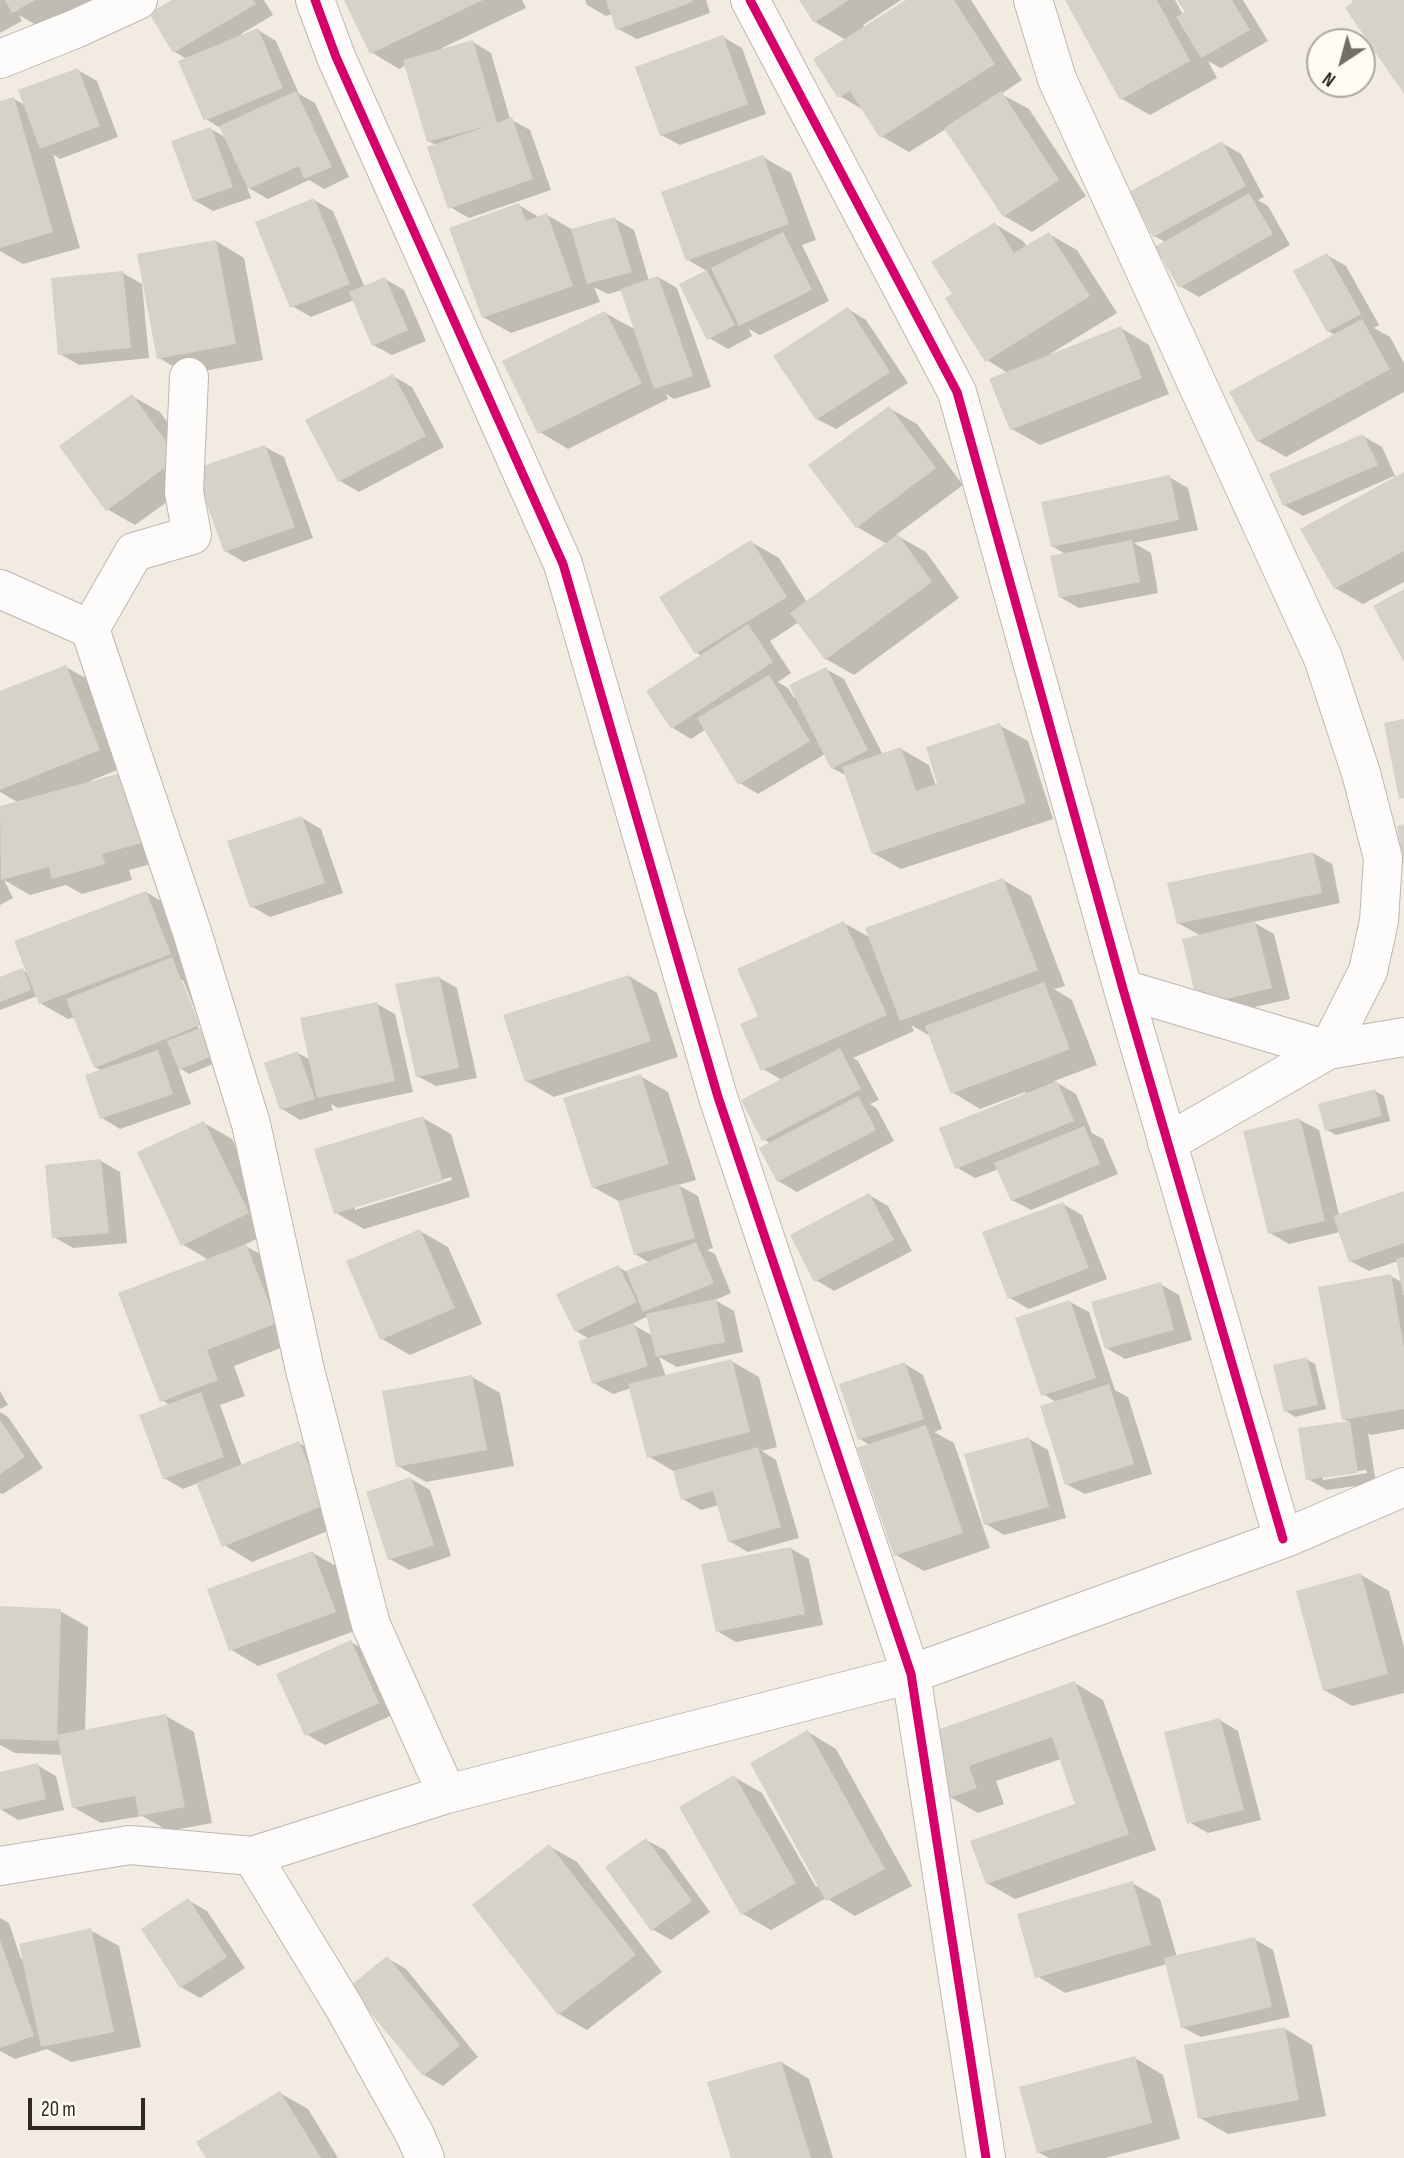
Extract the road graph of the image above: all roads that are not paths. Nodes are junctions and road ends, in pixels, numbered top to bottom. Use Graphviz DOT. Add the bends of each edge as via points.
graph roads {
  1 [pos="138,0"];
  2 [pos="315,0"];
  3 [pos="750,0"];
  4 [pos="1033,0"];
  5 [pos="0,59"];
  6 [pos="189,377"];
  7 [pos="0,589"];
  8 [pos="90,629"];
  9 [pos="1123,989"];
  10 [pos="1404,1037"];
  11 [pos="1328,1050"];
  12 [pos="1167,1143"];
  13 [pos="1404,1487"];
  14 [pos="1283,1539"];
  15 [pos="911,1674"];
  16 [pos="447,1794"];
  17 [pos="252,1856"];
  18 [pos="0,1866"];
  19 [pos="425,2158"];
  20 [pos="986,2158"];
  1 -- 5 [label="street"];
  2 -- 15 [label="street" via="563,564 718,1097"];
  3 -- 9 [label="street" via="957,392"];
  4 -- 11 [label="street" via="1058,79 1323,658 1361,773 1382,858 1379,921 1368,971"];
  6 -- 8 [label="street" via="184,492 192,535 134,552"];
  7 -- 8 [label="street"];
  8 -- 16 [label="street" via="251,1124 305,1370 372,1625"];
  9 -- 11 [label="street"];
  9 -- 12 [label="street"];
  10 -- 11 [label="street"];
  11 -- 12 [label="street"];
  12 -- 14 [label="street"];
  13 -- 14 [label="street"];
  14 -- 15 [label="street"];
  15 -- 16 [label="street"];
  15 -- 20 [label="street"];
  16 -- 17 [label="street"];
  17 -- 18 [label="street" via="130,1845"];
  17 -- 19 [label="street" via="344,2007"];
}
